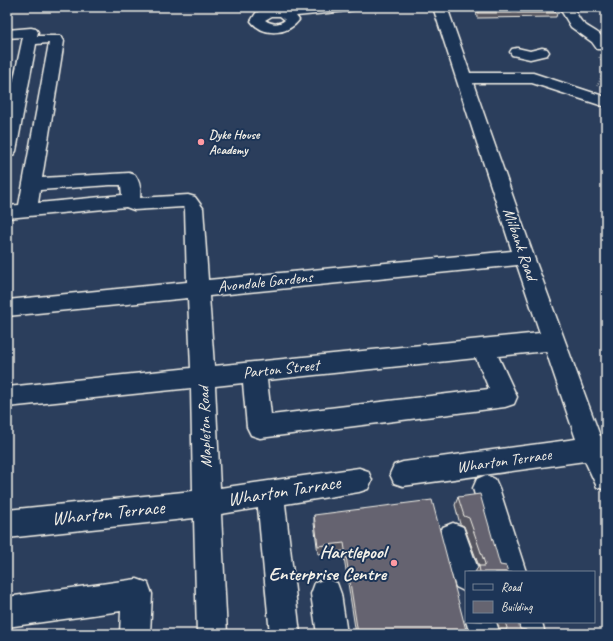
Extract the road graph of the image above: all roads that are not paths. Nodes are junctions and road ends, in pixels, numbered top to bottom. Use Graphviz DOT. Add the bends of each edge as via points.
graph roads {
  1 [pos="348,7"];
  2 [pos="440,7"];
  3 [pos="566,7"];
  4 [pos="285,13"];
  5 [pos="7,34"];
  6 [pos="30,40"];
  7 [pos="602,46"];
  8 [pos="530,53"];
  9 [pos="464,78"];
  10 [pos="533,78"];
  11 [pos="606,102"];
  12 [pos="45,109"];
  13 [pos="15,112"];
  14 [pos="7,151"];
  15 [pos="31,185"];
  16 [pos="130,200"];
  17 [pos="27,210"];
  18 [pos="7,212"];
  19 [pos="524,257"];
  20 [pos="199,289"];
  21 [pos="7,308"];
  22 [pos="554,341"];
  23 [pos="483,348"];
  24 [pos="254,371"];
  25 [pos="203,376"];
  26 [pos="7,397"];
  27 [pos="599,448"];
  28 [pos="403,474"];
  29 [pos="606,478"];
  30 [pos="359,480"];
  31 [pos="486,488"];
  32 [pos="270,493"];
  33 [pos="208,503"];
  34 [pos="7,524"];
  35 [pos="453,537"];
  36 [pos="511,571"];
  37 [pos="465,574"];
  38 [pos="326,594"];
  39 [pos="7,612"];
  40 [pos="481,623"];
  41 [pos="527,623"];
  42 [pos="135,634"];
  43 [pos="212,634"];
  44 [pos="285,634"];
  45 [pos="332,634"];
  46 [pos="485,634"];
  47 [pos="530,634"];
  1 -- 4 [label="street"];
  2 -- 9 [label="street, Milbank Road"];
  3 -- 7 [label="street" via="576,24"];
  5 -- 6 [label="street" via="31,32"];
  6 -- 12 [label="street" via="49,38 57,41"];
  6 -- 13 [label="street"];
  8 -- 10 [label="street"];
  9 -- 10 [label="street"];
  9 -- 19 [label="street, Milbank Road"];
  10 -- 11 [label="street"];
  12 -- 13 [label="street"];
  12 -- 15 [label="street"];
  13 -- 14 [label="street"];
  15 -- 16 [label="street" via="129,180 132,191"];
  15 -- 17 [label="street"];
  16 -- 17 [label="street"];
  16 -- 20 [label="street, Mapleton Road" via="134,204 142,205 188,200 194,208 196,220"];
  17 -- 18 [label="street"];
  19 -- 20 [label="street, Avondale Gardens"];
  19 -- 22 [label="street, Milbank Road"];
  20 -- 21 [label="street, Avondale Gardens"];
  20 -- 25 [label="street, Mapleton Road"];
  22 -- 23 [label="street, Parton Street"];
  22 -- 27 [label="street, Milbank Road"];
  23 -- 24 [label="street, Parton Street"];
  23 -- 24 [label="street" via="505,398 260,427"];
  24 -- 25 [label="street, Parton Street"];
  25 -- 26 [label="street, Parton Street"];
  25 -- 33 [label="street, Mapleton Road"];
  27 -- 28 [label="street, Wharton Terrace"];
  27 -- 29 [label="street, Milbank Road"];
  30 -- 32 [label="street, Wharton Tarrace"];
  31 -- 36 [label="street"];
  32 -- 33 [label="street, Wharton Tarrace"];
  32 -- 44 [label="street"];
  33 -- 34 [label="street, Wharton Terrace"];
  33 -- 43 [label="street, Mapleton Road"];
  35 -- 37 [label="street"];
  38 -- 45 [label="street"];
  39 -- 42 [label="street" via="137,594"];
  40 -- 46 [label="street"];
  41 -- 47 [label="street"];
}
